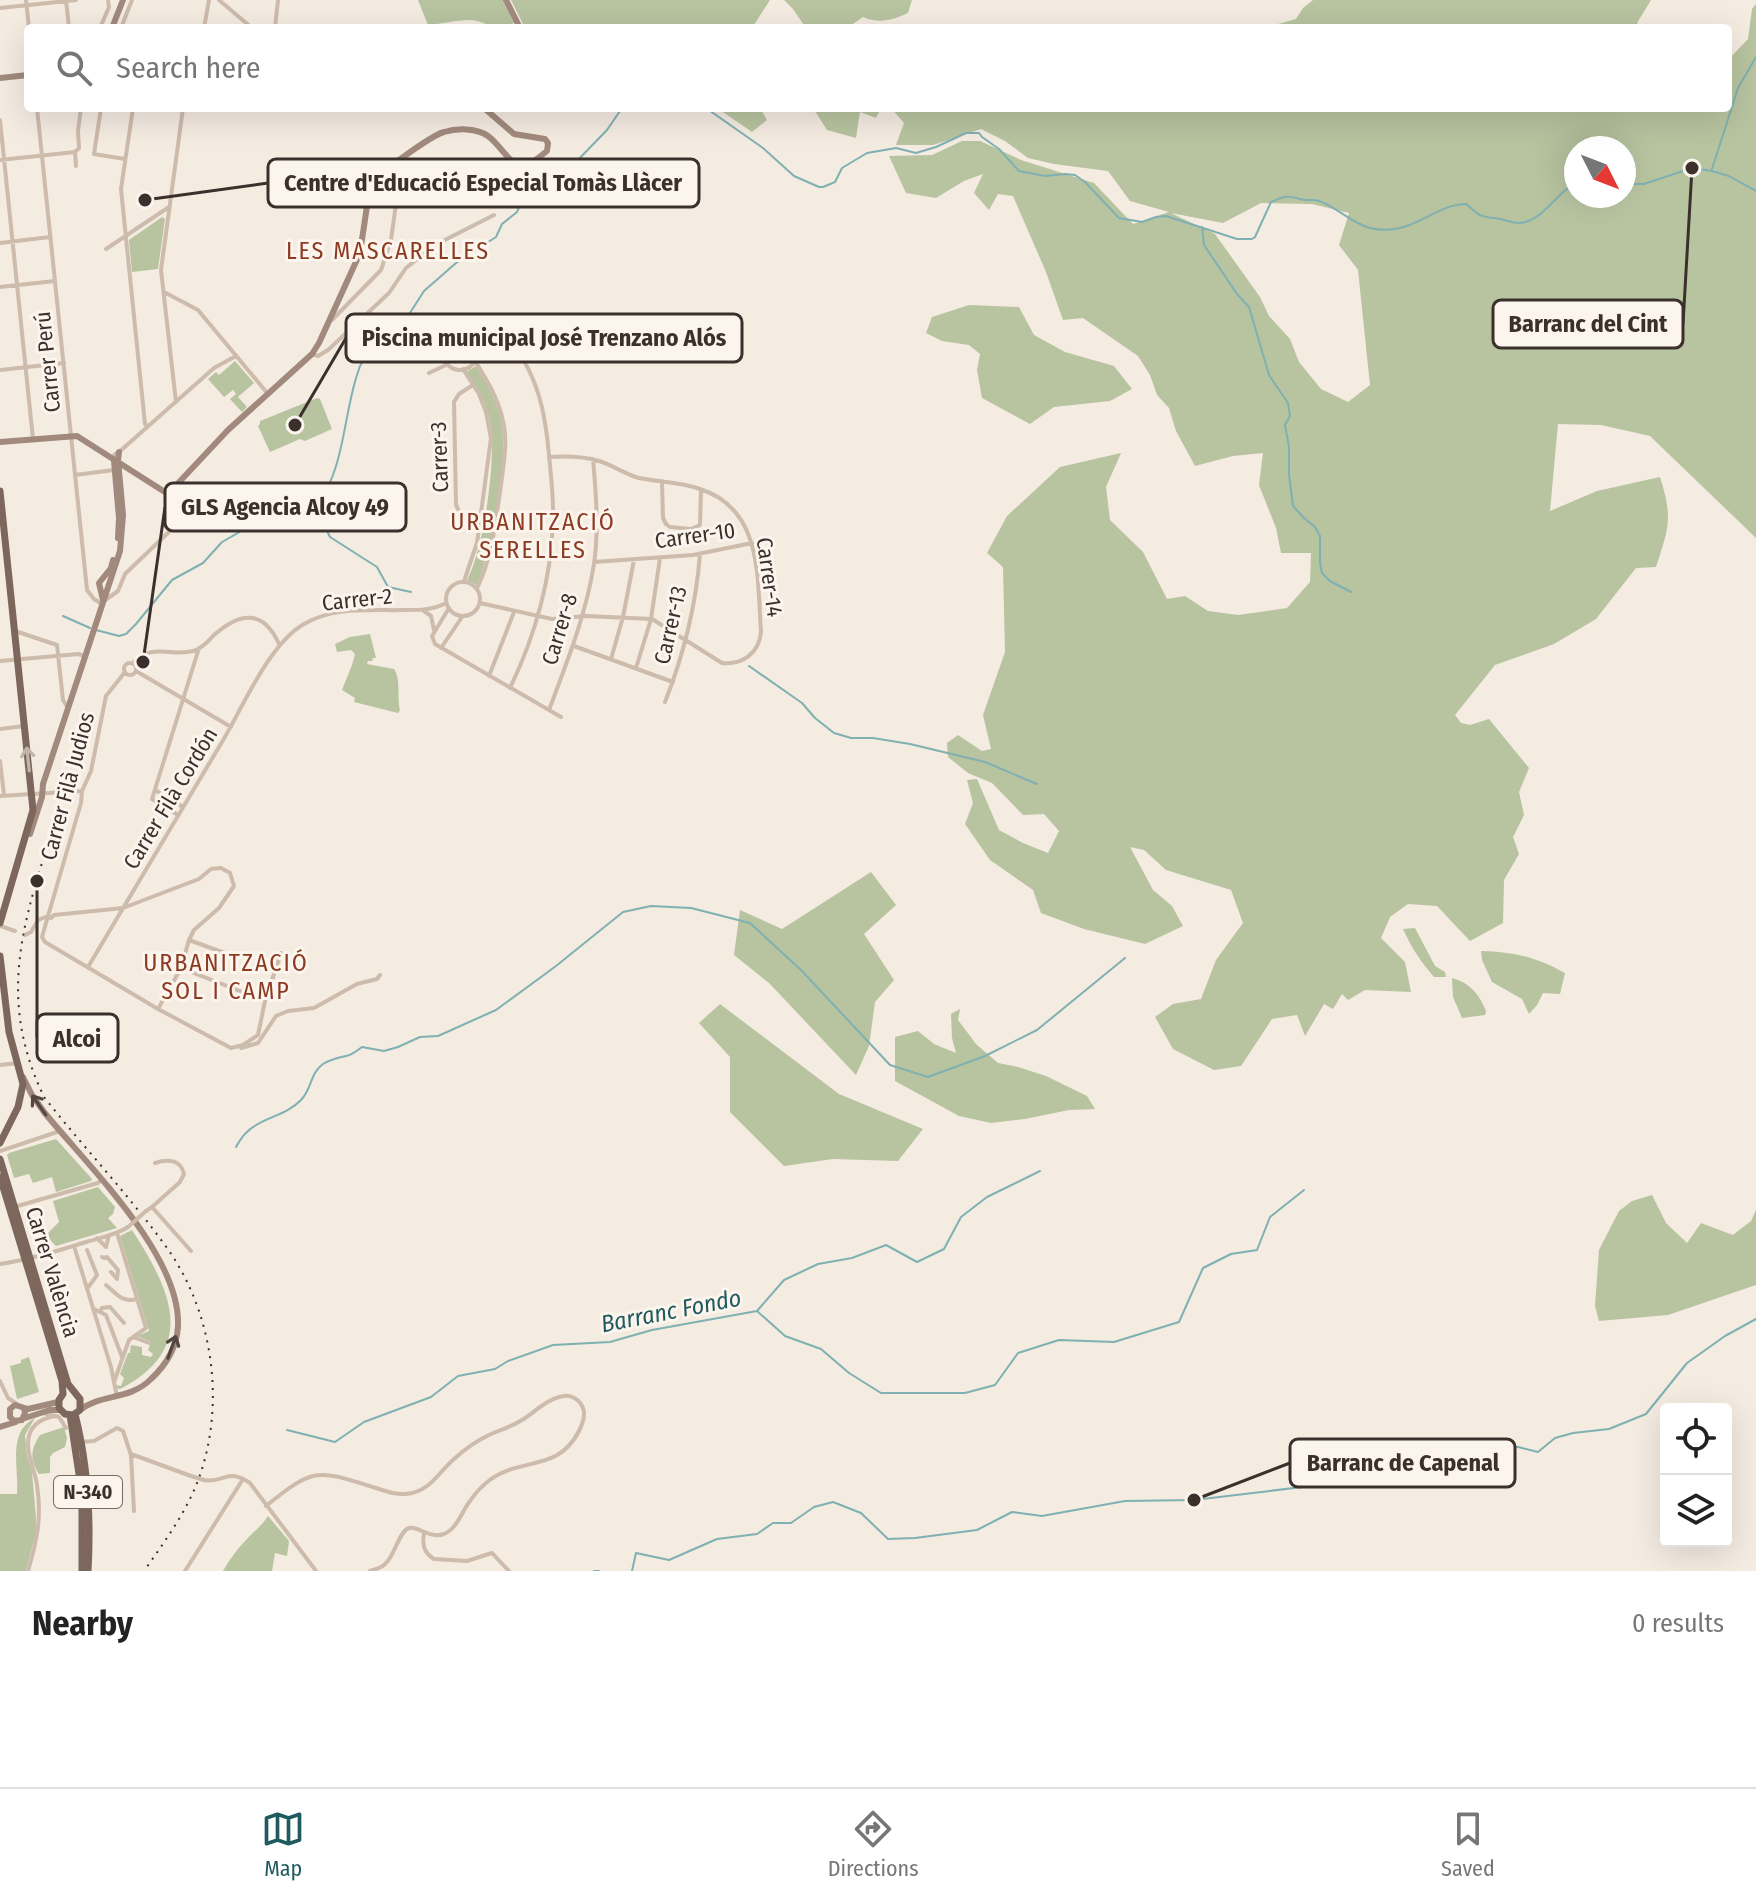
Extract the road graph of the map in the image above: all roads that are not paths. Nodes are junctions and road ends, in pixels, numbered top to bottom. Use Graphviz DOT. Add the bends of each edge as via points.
graph roads {
  1 [pos="66,0"];
  2 [pos="76,0"];
  3 [pos="108,0"];
  4 [pos="123,0"];
  5 [pos="132,0"];
  6 [pos="209,0"];
  7 [pos="219,0"];
  8 [pos="278,0"];
  9 [pos="506,0"];
  10 [pos="26,2"];
  11 [pos="0,8"];
  12 [pos="244,21"];
  13 [pos="29,24"];
  14 [pos="69,24"];
  15 [pos="102,24"];
  16 [pos="114,24"];
  17 [pos="123,24"];
  18 [pos="205,24"];
  19 [pos="243,24"];
  20 [pos="247,24"];
  21 [pos="275,24"];
  22 [pos="518,24"];
  23 [pos="24,75"];
  24 [pos="0,78"];
  25 [pos="37,112"];
  26 [pos="80,112"];
  27 [pos="100,112"];
  28 [pos="132,112"];
  29 [pos="182,112"];
  30 [pos="489,112"];
  31 [pos="0,120"];
  32 [pos="75,152"];
  33 [pos="42,156"];
  34 [pos="126,159"];
  35 [pos="2,160"];
  36 [pos="423,165"];
  37 [pos="76,166"];
  38 [pos="389,168"];
  39 [pos="399,182"];
  40 [pos="169,207"];
  41 [pos="494,215"];
  42 [pos="126,236"];
  43 [pos="50,237"];
  44 [pos="12,241"];
  45 [pos="0,243"];
  46 [pos="106,249"];
  47 [pos="55,281"];
  48 [pos="17,286"];
  49 [pos="0,287"];
  50 [pos="164,292"];
  51 [pos="329,323"];
  52 [pos="475,345"];
  53 [pos="312,354"];
  54 [pos="236,356"];
  55 [pos="475,361"];
  56 [pos="64,363"];
  57 [pos="448,364"];
  58 [pos="25,368"];
  59 [pos="463,369"];
  60 [pos="0,370"];
  61 [pos="429,373"];
  62 [pos="473,385"];
  63 [pos="268,394"];
  64 [pos="176,402"];
  65 [pos="148,426"];
  66 [pos="71,435"];
  67 [pos="33,439"];
  68 [pos="0,442"];
  69 [pos="117,457"];
  70 [pos="549,457"];
  71 [pos="593,459"];
  72 [pos="114,470"];
  73 [pos="75,475"];
  74 [pos="662,481"];
  75 [pos="701,489"];
  76 [pos="0,491"];
  77 [pos="168,494"];
  78 [pos="481,519"];
  79 [pos="752,543"];
  80 [pos="700,554"];
  81 [pos="660,558"];
  82 [pos="634,559"];
  83 [pos="594,562"];
  84 [pos="104,576"];
  85 [pos="117,577"];
  86 [pos="464,581"];
  87 [pos="100,588"];
  88 [pos="477,588"];
  89 [pos="110,594"];
  90 [pos="103,603"];
  91 [pos="480,603"];
  92 [pos="448,606"];
  93 [pos="422,610"];
  94 [pos="514,612"];
  95 [pos="462,616"];
  96 [pos="537,617"];
  97 [pos="581,617"];
  98 [pos="623,617"];
  99 [pos="651,619"];
  100 [pos="15,631"];
  101 [pos="433,634"];
  102 [pos="686,640"];
  103 [pos="279,644"];
  104 [pos="573,646"];
  105 [pos="199,648"];
  106 [pos="441,648"];
  107 [pos="86,653"];
  108 [pos="58,656"];
  109 [pos="611,659"];
  110 [pos="18,660"];
  111 [pos="0,661"];
  112 [pos="133,663"];
  113 [pos="636,668"];
  114 [pos="136,671"];
  115 [pos="125,672"];
  116 [pos="489,676"];
  117 [pos="673,682"];
  118 [pos="510,688"];
  119 [pos="184,700"];
  120 [pos="665,702"];
  121 [pos="68,708"];
  122 [pos="549,710"];
  123 [pos="561,717"];
  124 [pos="24,726"];
  125 [pos="231,727"];
  126 [pos="0,729"];
  127 [pos="0,761"];
  128 [pos="155,790"];
  129 [pos="82,791"];
  130 [pos="43,792"];
  131 [pos="32,793"];
  132 [pos="2,795"];
  133 [pos="183,807"];
  134 [pos="178,815"];
  135 [pos="21,851"];
  136 [pos="5,891"];
  137 [pos="123,908"];
  138 [pos="50,915"];
  139 [pos="0,923"];
  140 [pos="15,931"];
  141 [pos="25,935"];
  142 [pos="189,940"];
  143 [pos="281,953"];
  144 [pos="0,956"];
  145 [pos="233,956"];
  146 [pos="88,967"];
  147 [pos="181,968"];
  148 [pos="380,975"];
  149 [pos="265,1001"];
  150 [pos="158,1009"];
  151 [pos="231,1048"];
  152 [pos="0,1065"];
  153 [pos="19,1067"];
  154 [pos="60,1131"];
  155 [pos="2,1135"];
  156 [pos="0,1143"];
  157 [pos="0,1151"];
  158 [pos="0,1159"];
  159 [pos="155,1163"];
  160 [pos="0,1177"];
  161 [pos="101,1180"];
  162 [pos="14,1207"];
  163 [pos="152,1207"];
  164 [pos="117,1233"];
  165 [pos="109,1235"];
  166 [pos="97,1238"];
  167 [pos="74,1246"];
  168 [pos="87,1250"];
  169 [pos="191,1251"];
  170 [pos="106,1257"];
  171 [pos="28,1259"];
  172 [pos="0,1264"];
  173 [pos="128,1267"];
  174 [pos="118,1270"];
  175 [pos="110,1272"];
  176 [pos="106,1285"];
  177 [pos="87,1289"];
  178 [pos="137,1299"];
  179 [pos="98,1315"];
  180 [pos="124,1323"];
  181 [pos="132,1336"];
  182 [pos="149,1343"];
  183 [pos="121,1362"];
  184 [pos="111,1367"];
  185 [pos="114,1382"];
  186 [pos="1,1386"];
  187 [pos="74,1393"];
  188 [pos="117,1397"];
  189 [pos="21,1406"];
  190 [pos="60,1406"];
  191 [pos="9,1412"];
  192 [pos="75,1413"];
  193 [pos="19,1421"];
  194 [pos="0,1425"];
  195 [pos="66,1428"];
  196 [pos="81,1442"];
  197 [pos="131,1454"];
  198 [pos="243,1479"];
  199 [pos="266,1506"];
  200 [pos="134,1511"];
  201 [pos="424,1533"];
  202 [pos="28,1571"];
  203 [pos="85,1571"];
  204 [pos="185,1571"];
  205 [pos="316,1571"];
  206 [pos="370,1571"];
  207 [pos="509,1571"];
  1 -- 2 [label="street"];
  1 -- 10 [label="street"];
  1 -- 14 [label="street"];
  3 -- 15 [label="street"];
  4 -- 16 [label="street"];
  5 -- 17 [label="street"];
  6 -- 18 [label="street"];
  7 -- 12 [label="street"];
  8 -- 21 [label="street"];
  9 -- 22 [label="street"];
  10 -- 11 [label="street"];
  10 -- 13 [label="street"];
  12 -- 19 [label="street"];
  12 -- 20 [label="street"];
  23 -- 24 [label="street"];
  25 -- 33 [label="street, Carrer Perú"];
  26 -- 32 [label="street"];
  27 -- 34 [label="street" via="94,154"];
  28 -- 34 [label="street"];
  29 -- 40 [label="street"];
  30 -- 38 [label="street" via="514,134 545,139 547,151 520,167 485,134 463,130 441,133"];
  31 -- 35 [label="street"];
  32 -- 33 [label="street"];
  32 -- 37 [label="street"];
  33 -- 35 [label="street"];
  33 -- 43 [label="street, Carrer Perú"];
  34 -- 42 [label="street" via="121,189"];
  35 -- 44 [label="street"];
  36 -- 39 [label="street"];
  38 -- 39 [label="street"];
  38 -- 51 [label="street" via="370,184 361,249"];
  39 -- 51 [label="street" via="390,244 380,272"];
  40 -- 42 [label="street"];
  40 -- 50 [label="street" via="161,266"];
  41 -- 53 [label="street" via="434,246 328,350"];
  42 -- 46 [label="street"];
  42 -- 65 [label="street"];
  43 -- 44 [label="street"];
  43 -- 47 [label="street, Carrer Perú"];
  44 -- 45 [label="street"];
  44 -- 48 [label="street"];
  47 -- 48 [label="street"];
  47 -- 56 [label="street, Carrer Perú"];
  48 -- 49 [label="street"];
  48 -- 58 [label="street"];
  50 -- 54 [label="street" via="198,310"];
  50 -- 64 [label="street"];
  51 -- 53 [label="street"];
  52 -- 55 [label="street"];
  52 -- 57 [label="street" via="467,338 452,338 444,350"];
  52 -- 70 [label="street" via="495,333 512,342 540,398"];
  53 -- 63 [label="street"];
  54 -- 63 [label="street"];
  54 -- 64 [label="street"];
  55 -- 59 [label="street"];
  55 -- 88 [label="street" via="496,397 505,446 492,543"];
  56 -- 58 [label="street"];
  56 -- 66 [label="street, Carrer Perú"];
  57 -- 59 [label="street"];
  57 -- 61 [label="street"];
  58 -- 60 [label="street"];
  58 -- 67 [label="street"];
  59 -- 62 [label="street"];
  62 -- 78 [label="street" via="491,438"];
  62 -- 78 [label="street, Carrer-3" via="454,402 456,504 463,515"];
  63 -- 77 [label="street"];
  64 -- 65 [label="street"];
  65 -- 69 [label="street"];
  66 -- 67 [label="street"];
  66 -- 69 [label="street"];
  66 -- 73 [label="street, Carrer Perú"];
  67 -- 68 [label="street"];
  69 -- 72 [label="street"];
  69 -- 77 [label="street"];
  69 -- 85 [label="street" via="123,526"];
  70 -- 71 [label="street, Carrer-14"];
  70 -- 96 [label="street" via="553,524"];
  71 -- 74 [label="street, Carrer-14"];
  71 -- 83 [label="street, Carrer-8"];
  72 -- 73 [label="street"];
  72 -- 84 [label="street" via="118,536"];
  73 -- 90 [label="street, Carrer Perú" via="87,590"];
  74 -- 75 [label="street, Carrer-14"];
  74 -- 75 [label="street" via="663,518 670,527 700,525"];
  75 -- 79 [label="street, Carrer-14" via="734,510"];
  76 -- 100 [label="main road"];
  77 -- 85 [label="street" via="172,529"];
  78 -- 86 [label="street"];
  79 -- 80 [label="street, Carrer-10"];
  79 -- 102 [label="street, Carrer-14" via="761,632 754,651 735,663 722,663"];
  80 -- 81 [label="street, Carrer-10"];
  80 -- 102 [label="street, Carrer-13"];
  81 -- 82 [label="street, Carrer-10"];
  81 -- 99 [label="street"];
  82 -- 83 [label="street, Carrer-10"];
  82 -- 98 [label="street"];
  83 -- 97 [label="street, Carrer-8"];
  84 -- 85 [label="street"];
  84 -- 87 [label="street"];
  85 -- 89 [label="street"];
  86 -- 88 [label="street"];
  86 -- 92 [label="street" via="450,588"];
  87 -- 89 [label="street"];
  87 -- 90 [label="street"];
  88 -- 91 [label="street"];
  89 -- 90 [label="street"];
  90 -- 107 [label="street"];
  91 -- 94 [label="street, Carrer-14"];
  91 -- 95 [label="street" via="473,613"];
  92 -- 93 [label="street, Carrer-2"];
  92 -- 95 [label="street"];
  92 -- 101 [label="street"];
  93 -- 101 [label="street" via="432,618"];
  93 -- 103 [label="street, Carrer-2" via="324,615"];
  94 -- 96 [label="street, Carrer-14"];
  94 -- 116 [label="street"];
  95 -- 106 [label="street"];
  96 -- 97 [label="street, Carrer-14"];
  96 -- 118 [label="street"];
  97 -- 98 [label="street, Carrer-14"];
  97 -- 104 [label="street, Carrer-8"];
  98 -- 99 [label="street, Carrer-14"];
  98 -- 109 [label="street"];
  99 -- 102 [label="street, Carrer-14"];
  99 -- 113 [label="street"];
  100 -- 108 [label="street" via="57,645"];
  100 -- 110 [label="main road"];
  101 -- 106 [label="street"];
  102 -- 117 [label="street, Carrer-13"];
  103 -- 105 [label="street" via="266,623 251,618 228,625"];
  103 -- 125 [label="street, Carrer Filà Cordón"];
  104 -- 109 [label="street"];
  104 -- 122 [label="street, Carrer-8"];
  105 -- 112 [label="street" via="151,652"];
  105 -- 119 [label="street"];
  106 -- 116 [label="street"];
  107 -- 108 [label="street"];
  107 -- 121 [label="street"];
  108 -- 110 [label="street"];
  108 -- 121 [label="street"];
  109 -- 113 [label="street"];
  110 -- 111 [label="street"];
  110 -- 124 [label="main road"];
  112 -- 114 [label="street"];
  112 -- 115 [label="street" via="125,665"];
  113 -- 117 [label="street"];
  114 -- 115 [label="street"];
  114 -- 119 [label="street"];
  115 -- 129 [label="street, Carrer Filà Judios" via="106,696"];
  116 -- 118 [label="street"];
  117 -- 120 [label="street, Carrer-13"];
  118 -- 122 [label="street"];
  119 -- 125 [label="street"];
  119 -- 128 [label="street"];
  121 -- 130 [label="street"];
  122 -- 123 [label="street"];
  124 -- 126 [label="street"];
  131 -- 124 [label="main road, one-way"];
  125 -- 133 [label="street, Carrer Filà Cordón"];
  127 -- 132 [label="street"];
  128 -- 133 [label="street"];
  128 -- 134 [label="street" via="153,800"];
  129 -- 130 [label="street"];
  129 -- 138 [label="street, Carrer Filà Judios"];
  130 -- 131 [label="street"];
  130 -- 135 [label="street"];
  131 -- 132 [label="street"];
  131 -- 135 [label="main road" via="33,812"];
  133 -- 134 [label="street, Carrer Filà Cordón"];
  134 -- 137 [label="street, Carrer Filà Cordón"];
  135 -- 136 [label="main road"];
  136 -- 139 [label="main road"];
  137 -- 138 [label="street"];
  137 -- 142 [label="street" via="221,868 230,873 234,886"];
  137 -- 146 [label="street, Carrer Filà Cordón"];
  138 -- 141 [label="street"];
  138 -- 146 [label="street, Carrer Filà Judios" via="45,942"];
  139 -- 140 [label="street"];
  142 -- 145 [label="street"];
  142 -- 147 [label="street"];
  143 -- 149 [label="street"];
  144 -- 153 [label="main road"];
  146 -- 150 [label="street"];
  147 -- 149 [label="street"];
  147 -- 150 [label="street"];
  148 -- 151 [label="street" via="314,1008 276,1016 258,1043"];
  149 -- 151 [label="street" via="258,1035"];
  150 -- 151 [label="street"];
  152 -- 153 [label="street"];
  154 -- 153 [label="street, one-way"];
  153 -- 155 [label="main road" via="21,1099"];
  154 -- 157 [label="street"];
  154 -- 161 [label="street"];
  155 -- 156 [label="main road"];
  158 -- 162 [label="main road, Carrer València"];
  159 -- 163 [label="street" via="175,1161 184,1174"];
  160 -- 171 [label="main road, Carrer València"];
  161 -- 162 [label="street"];
  188 -- 161 [label="street, one-way" via="144,1385 160,1370 173,1350 178,1316 152,1247"];
  162 -- 171 [label="main road, Carrer València"];
  163 -- 164 [label="street, bridge"];
  163 -- 169 [label="street"];
  164 -- 165 [label="street"];
  164 -- 173 [label="street"];
  165 -- 166 [label="street"];
  165 -- 166 [label="street" via="106,1247"];
  166 -- 167 [label="street"];
  167 -- 171 [label="street"];
  167 -- 177 [label="street"];
  168 -- 177 [label="street" via="97,1275"];
  170 -- 174 [label="street"];
  171 -- 172 [label="street"];
  171 -- 187 [label="main road, Carrer València"];
  171 -- 190 [label="main road, Carrer València" via="62,1381"];
  173 -- 174 [label="street"];
  173 -- 178 [label="street"];
  174 -- 175 [label="street"];
  176 -- 178 [label="street" via="124,1300"];
  177 -- 179 [label="street"];
  178 -- 181 [label="street" via="146,1326"];
  179 -- 180 [label="street" via="110,1307"];
  179 -- 183 [label="street" via="106,1315"];
  179 -- 184 [label="street"];
  181 -- 182 [label="street"];
  181 -- 183 [label="street"];
  183 -- 184 [label="street"];
  183 -- 185 [label="street"];
  184 -- 185 [label="street"];
  185 -- 188 [label="street"];
  186 -- 189 [label="street"];
  186 -- 191 [label="street"];
  187 -- 190 [label="main road"];
  187 -- 192 [label="main road, N-340" via="80,1399"];
  188 -- 192 [label="street" via="93,1401"];
  189 -- 190 [label="street"];
  189 -- 191 [label="street"];
  189 -- 193 [label="street" via="25,1413"];
  190 -- 192 [label="main road"];
  190 -- 193 [label="street"];
  190 -- 195 [label="street"];
  190 -- 202 [label="street" via="28,1439 40,1511"];
  191 -- 193 [label="street"];
  191 -- 194 [label="street"];
  192 -- 196 [label="main road, N-340"];
  192 -- 203 [label="main road, N-340"];
  193 -- 194 [label="street"];
  196 -- 197 [label="street" via="119,1428"];
  196 -- 203 [label="main road, N-340" via="89,1516"];
  197 -- 198 [label="street, bridge" via="204,1480 229,1475"];
  197 -- 200 [label="street"];
  198 -- 199 [label="street"];
  198 -- 204 [label="street"];
  199 -- 201 [label="street" via="301,1480 321,1474 394,1494 415,1492 468,1448 551,1400 568,1396 582,1405 581,1427 560,1454 499,1474 476,1492 450,1530"];
  199 -- 205 [label="street"];
  201 -- 206 [label="street" via="408,1529 387,1563"];
  201 -- 207 [label="street" via="426,1552 437,1560 467,1561 492,1553"];
}
